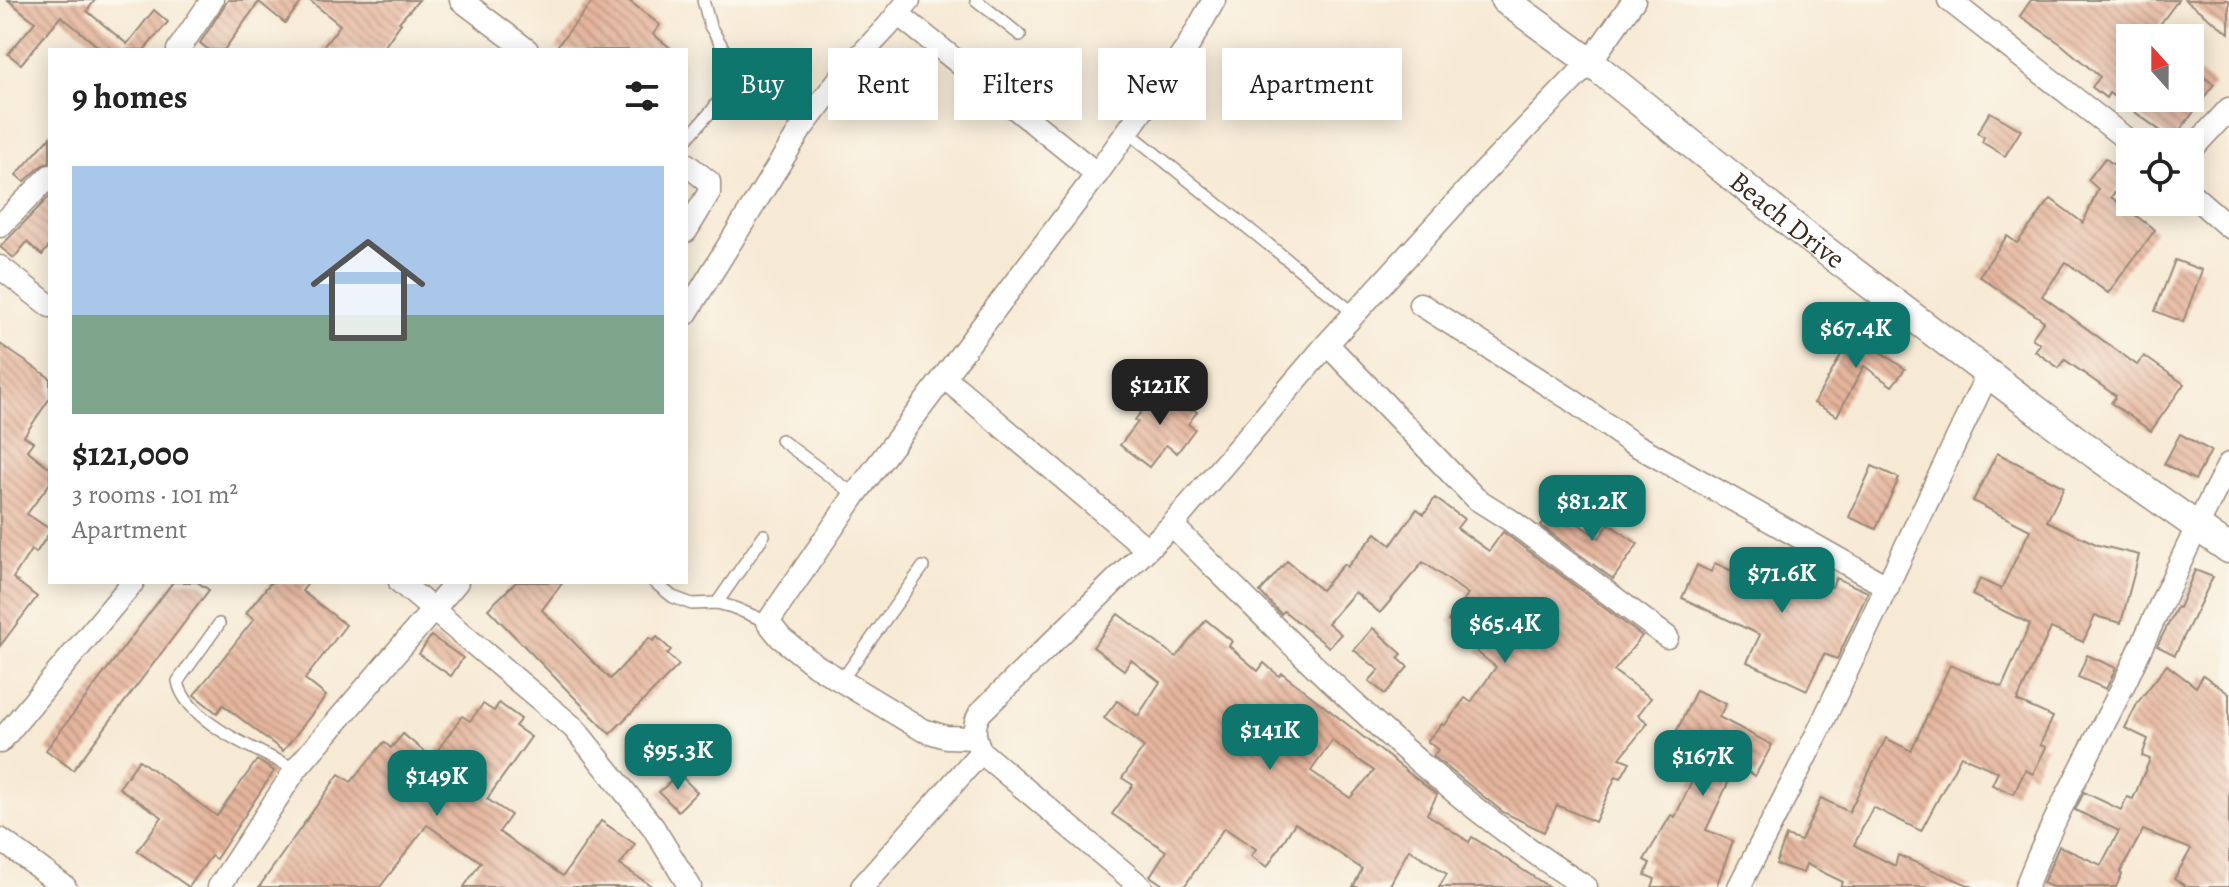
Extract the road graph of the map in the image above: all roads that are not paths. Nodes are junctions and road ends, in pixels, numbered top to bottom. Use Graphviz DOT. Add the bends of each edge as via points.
graph roads {
  1 [pos="212,0"];
  2 [pos="461,0"];
  3 [pos="703,0"];
  4 [pos="976,0"];
  5 [pos="1214,0"];
  6 [pos="1505,0"];
  7 [pos="1634,0"];
  8 [pos="1949,0"];
  9 [pos="904,7"];
  10 [pos="1020,35"];
  11 [pos="179,48"];
  12 [pos="524,48"];
  13 [pos="1590,62"];
  14 [pos="2229,109"];
  15 [pos="1127,131"];
  16 [pos="2116,131"];
  17 [pos="2204,136"];
  18 [pos="688,138"];
  19 [pos="688,166"];
  20 [pos="1097,174"];
  21 [pos="48,178"];
  22 [pos="2204,205"];
  23 [pos="0,226"];
  24 [pos="2229,227"];
  25 [pos="688,228"];
  26 [pos="0,267"];
  27 [pos="48,304"];
  28 [pos="1420,304"];
  29 [pos="688,311"];
  30 [pos="1355,314"];
  31 [pos="1327,344"];
  32 [pos="1988,373"];
  33 [pos="944,377"];
  34 [pos="781,440"];
  35 [pos="2229,464"];
  36 [pos="855,495"];
  37 [pos="1172,525"];
  38 [pos="2195,526"];
  39 [pos="764,535"];
  40 [pos="1147,549"];
  41 [pos="2229,549"];
  42 [pos="923,567"];
  43 [pos="131,584"];
  44 [pos="403,584"];
  45 [pos="455,584"];
  46 [pos="657,584"];
  47 [pos="1888,587"];
  48 [pos="717,603"];
  49 [pos="433,608"];
  50 [pos="768,622"];
  51 [pos="219,624"];
  52 [pos="1667,637"];
  53 [pos="841,681"];
  54 [pos="0,742"];
  55 [pos="978,745"];
  56 [pos="296,769"];
  57 [pos="0,839"];
  58 [pos="65,887"];
  59 [pos="219,887"];
  60 [pos="690,887"];
  61 [pos="862,887"];
  62 [pos="1141,887"];
  63 [pos="1586,887"];
  64 [pos="1739,887"];
  65 [pos="2026,887"];
  1 -- 11 [label="street"];
  2 -- 12 [label="street"];
  3 -- 18 [label="lane" via="710,26 728,56 732,81"];
  4 -- 10 [label="lane"];
  5 -- 15 [label="street" via="1187,48"];
  6 -- 13 [label="street, Beach Drive"];
  7 -- 13 [label="street"];
  8 -- 16 [label="street"];
  9 -- 20 [label="street"];
  9 -- 29 [label="street" via="801,129"];
  13 -- 30 [label="street"];
  13 -- 32 [label="street, Beach Drive" via="1806,236"];
  14 -- 17 [label="street"];
  15 -- 20 [label="street"];
  15 -- 30 [label="lane"];
  19 -- 25 [label="street" via="709,182 709,193"];
  20 -- 33 [label="street"];
  21 -- 23 [label="street"];
  22 -- 24 [label="street"];
  26 -- 27 [label="street"];
  28 -- 47 [label="street" via="1629,441"];
  30 -- 31 [label="street"];
  31 -- 37 [label="street"];
  31 -- 52 [label="street" via="1475,498"];
  32 -- 38 [label="street, Beach Drive"];
  32 -- 47 [label="street"];
  33 -- 36 [label="street"];
  33 -- 40 [label="street"];
  34 -- 36 [label="lane"];
  35 -- 38 [label="street"];
  36 -- 50 [label="street"];
  37 -- 40 [label="street"];
  37 -- 63 [label="street" via="1444,784 1484,818"];
  38 -- 41 [label="street, Beach Drive"];
  38 -- 65 [label="street"];
  39 -- 48 [label="lane"];
  40 -- 55 [label="street" via="980,713 974,723"];
  42 -- 53 [label="lane"];
  43 -- 54 [label="street"];
  44 -- 49 [label="street"];
  45 -- 49 [label="street"];
  46 -- 48 [label="lane" via="692,604"];
  47 -- 64 [label="street"];
  48 -- 50 [label="lane"];
  49 -- 56 [label="street"];
  49 -- 60 [label="street" via="574,728 653,827"];
  50 -- 53 [label="street" via="781,638"];
  51 -- 56 [label="lane" via="178,681 179,692 235,740"];
  53 -- 55 [label="street" via="923,730"];
  55 -- 61 [label="street"];
  55 -- 62 [label="street"];
  56 -- 59 [label="street"];
  57 -- 58 [label="street"];
}
